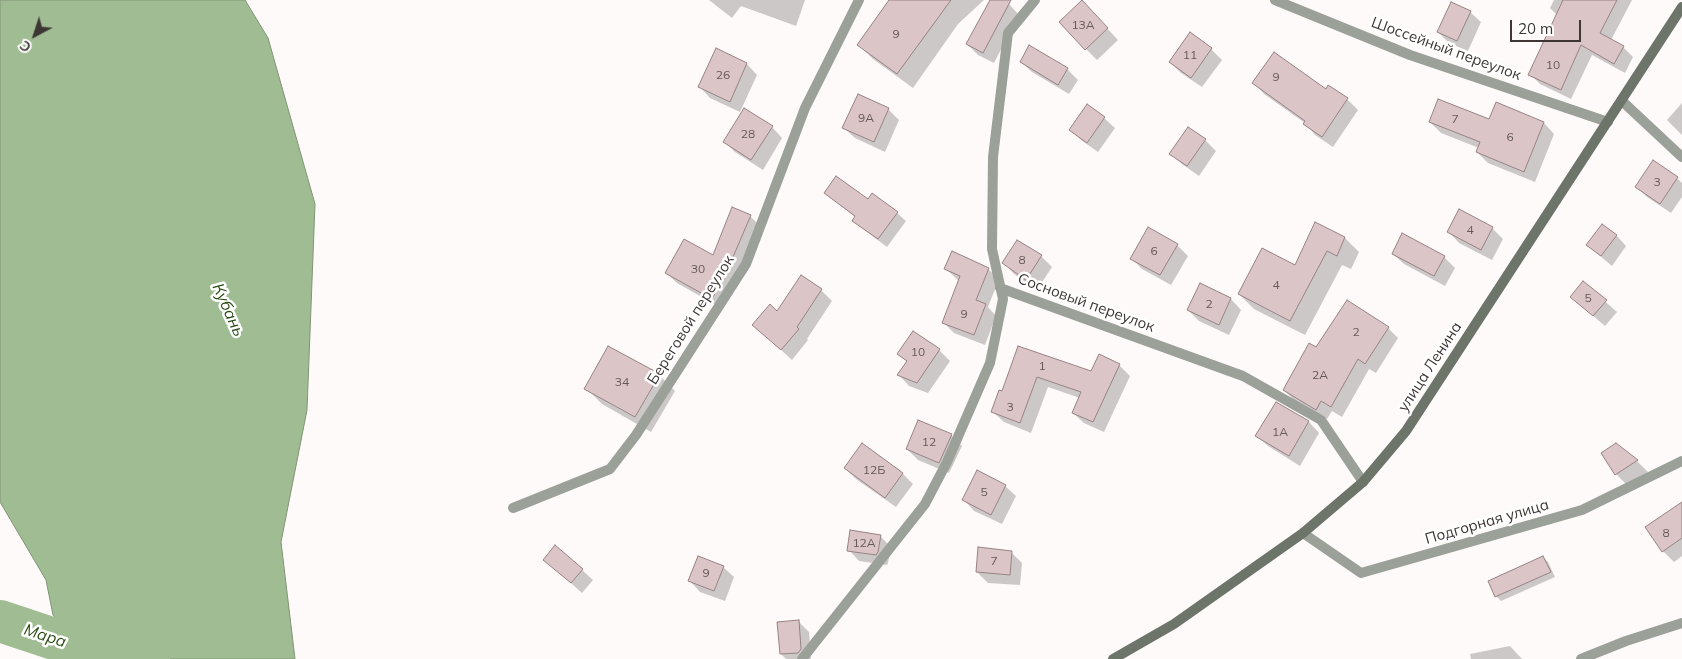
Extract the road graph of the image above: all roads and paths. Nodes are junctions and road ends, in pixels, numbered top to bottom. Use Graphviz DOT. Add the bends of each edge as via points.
graph roads {
  1 [pos="858,0"];
  2 [pos="1035,0"];
  3 [pos="1275,0"];
  4 [pos="1682,7"];
  5 [pos="1622,101"];
  6 [pos="1608,122"];
  7 [pos="1682,157"];
  8 [pos="1000,288"];
  9 [pos="1682,461"];
  10 [pos="1363,482"];
  11 [pos="513,508"];
  12 [pos="1303,533"];
  13 [pos="1682,623"];
  14 [pos="802,659"];
  15 [pos="1113,659"];
  16 [pos="1581,659"];
  1 -- 11 [label="street, Береговой переулок" via="805,108 746,264 636,435 610,469"];
  2 -- 8 [label="street" via="1008,33 994,148 992,249"];
  3 -- 6 [label="street, Шоссейный переулок" via="1410,55"];
  4 -- 5 [label="main road, улица Ленина"];
  5 -- 6 [label="main road, улица Ленина"];
  5 -- 7 [label="street"];
  6 -- 10 [label="main road, улица Ленина" via="1406,431"];
  8 -- 10 [label="street, Сосновый переулок" via="1243,376 1321,420"];
  8 -- 14 [label="street, Сосновый переулок" via="1003,299 990,363 925,504"];
  9 -- 12 [label="street, Подгорная улица" via="1582,510 1362,574"];
  10 -- 12 [label="main road, улица Ленина"];
  12 -- 15 [label="main road, улица Ленина" via="1174,624"];
  13 -- 16 [label="street"];
}
